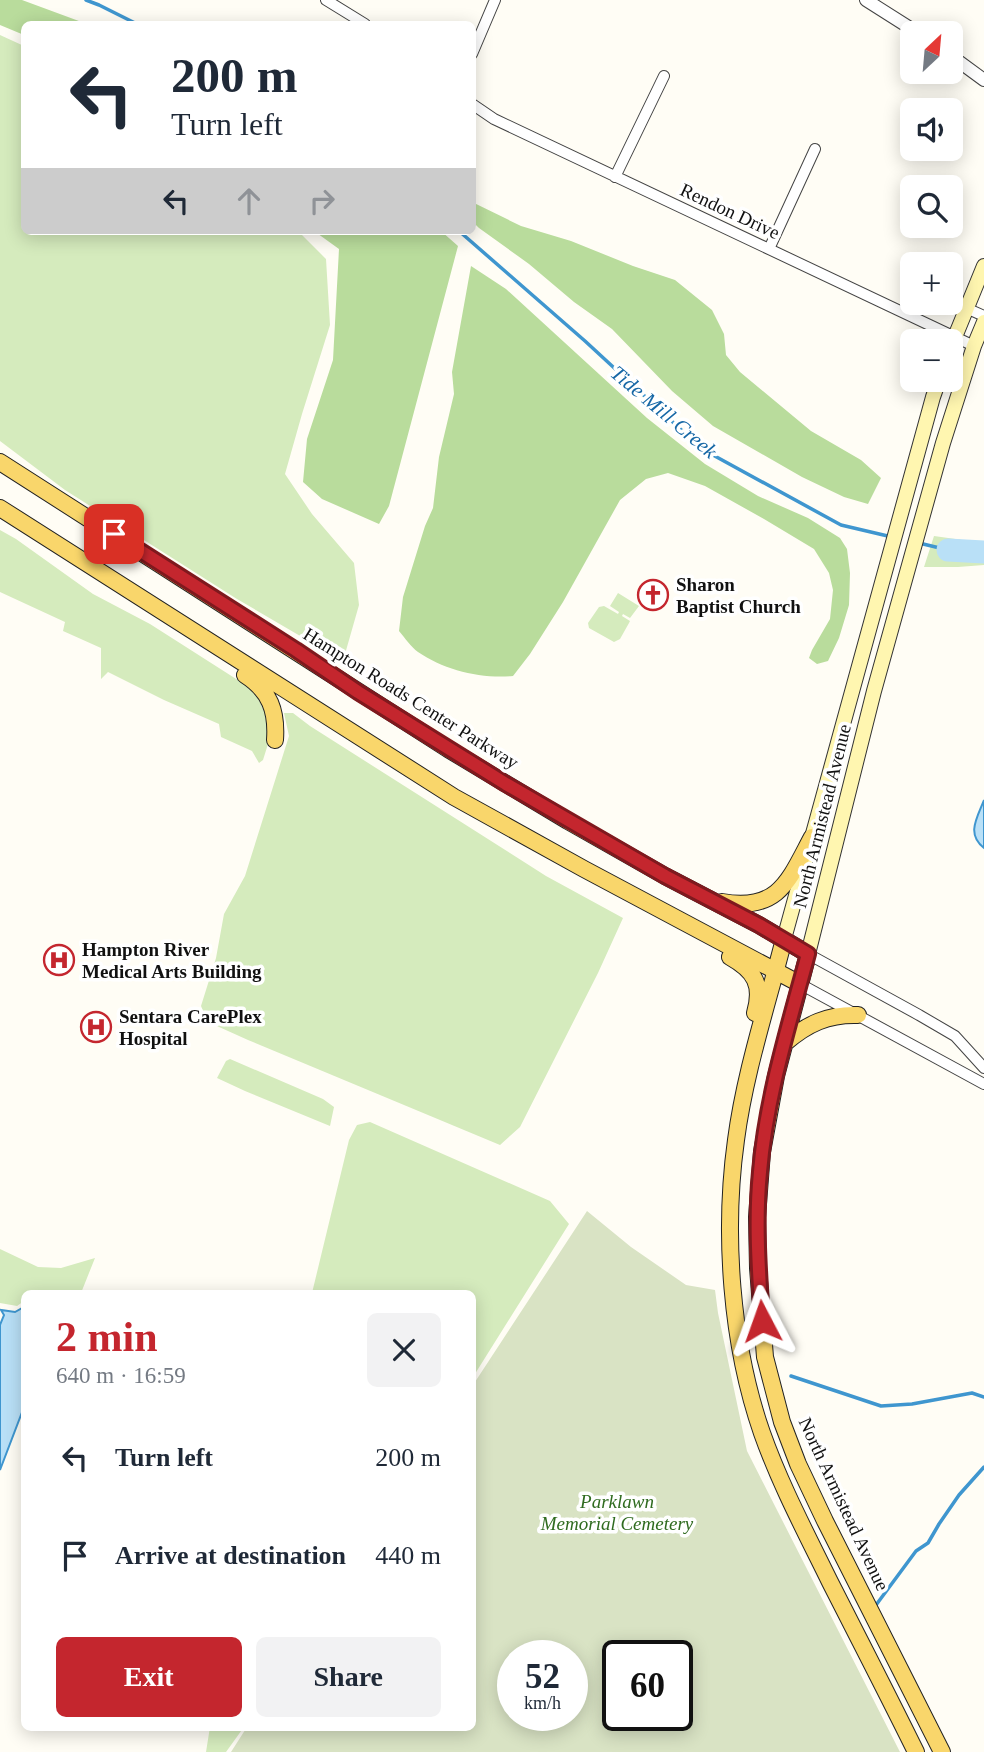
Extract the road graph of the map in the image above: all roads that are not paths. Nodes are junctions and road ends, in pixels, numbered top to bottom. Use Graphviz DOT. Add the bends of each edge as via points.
graph roads {
  1 [pos="326,0"];
  2 [pos="495,0"];
  3 [pos="866,0"];
  4 [pos="360,21"];
  5 [pos="900,22"];
  6 [pos="476,45"];
  7 [pos="963,65"];
  8 [pos="664,76"];
  9 [pos="984,80"];
  10 [pos="476,107"];
  11 [pos="816,149"];
  12 [pos="615,177"];
  13 [pos="769,249"];
  14 [pos="984,266"];
  15 [pos="966,308"];
  16 [pos="984,316"];
  17 [pos="984,323"];
  18 [pos="926,329"];
  19 [pos="958,329"];
  20 [pos="963,344"];
  21 [pos="974,346"];
  22 [pos="936,392"];
  23 [pos="0,462"];
  24 [pos="0,508"];
  25 [pos="83,562"];
  26 [pos="275,740"];
  27 [pos="813,837"];
  28 [pos="584,869"];
  29 [pos="709,900"];
  30 [pos="784,939"];
  31 [pos="808,954"];
  32 [pos="776,971"];
  33 [pos="800,984"];
  34 [pos="858,1015"];
  35 [pos="785,1042"];
  36 [pos="754,1054"];
  37 [pos="984,1068"];
  38 [pos="984,1083"];
  39 [pos="916,1752"];
  40 [pos="942,1752"];
  1 -- 4 [label="street"];
  2 -- 6 [label="street"];
  3 -- 5 [label="street"];
  7 -- 9 [label="street"];
  8 -- 12 [label="street"];
  10 -- 12 [label="street, Rendon Drive"];
  11 -- 13 [label="street"];
  12 -- 13 [label="street, Rendon Drive"];
  13 -- 18 [label="street, Rendon Drive"];
  14 -- 15 [label="main road"];
  15 -- 16 [label="street"];
  15 -- 19 [label="main road"];
  17 -- 21 [label="main road, North Armistead Avenue"];
  20 -- 21 [label="street, Rendon Drive"];
  21 -- 31 [label="main road, North Armistead Avenue" via="874,691"];
  22 -- 27 [label="main road, North Armistead Avenue"];
  23 -- 29 [label="main road, Hampton Roads Center Parkway" via="448,749"];
  24 -- 25 [label="main road"];
  25 -- 26 [label="main road" via="125,599 254,681 274,710"];
  25 -- 28 [label="main road" via="454,797"];
  27 -- 29 [label="main road" via="783,887 768,898 739,905"];
  27 -- 30 [label="main road, North Armistead Avenue"];
  28 -- 32 [label="main road"];
  28 -- 36 [label="main road" via="643,911 747,970 760,995"];
  29 -- 30 [label="main road, Hampton Roads Center Parkway"];
  30 -- 31 [label="main road, Hampton Roads Center Parkway"];
  30 -- 32 [label="main road, North Armistead Avenue"];
  31 -- 33 [label="main road, North Armistead Avenue"];
  31 -- 37 [label="street" via="955,1037"];
  32 -- 33 [label="main road"];
  32 -- 36 [label="main road, North Armistead Avenue"];
  33 -- 34 [label="street"];
  33 -- 35 [label="main road, North Armistead Avenue"];
  34 -- 35 [label="main road" via="820,1020"];
  34 -- 38 [label="street"];
  35 -- 40 [label="main road, North Armistead Avenue" via="765,1130 757,1217 764,1343 771,1382 786,1433 825,1521"];
  36 -- 39 [label="main road, North Armistead Avenue" via="731,1184 731,1270 743,1359 762,1432 799,1520"];
}
